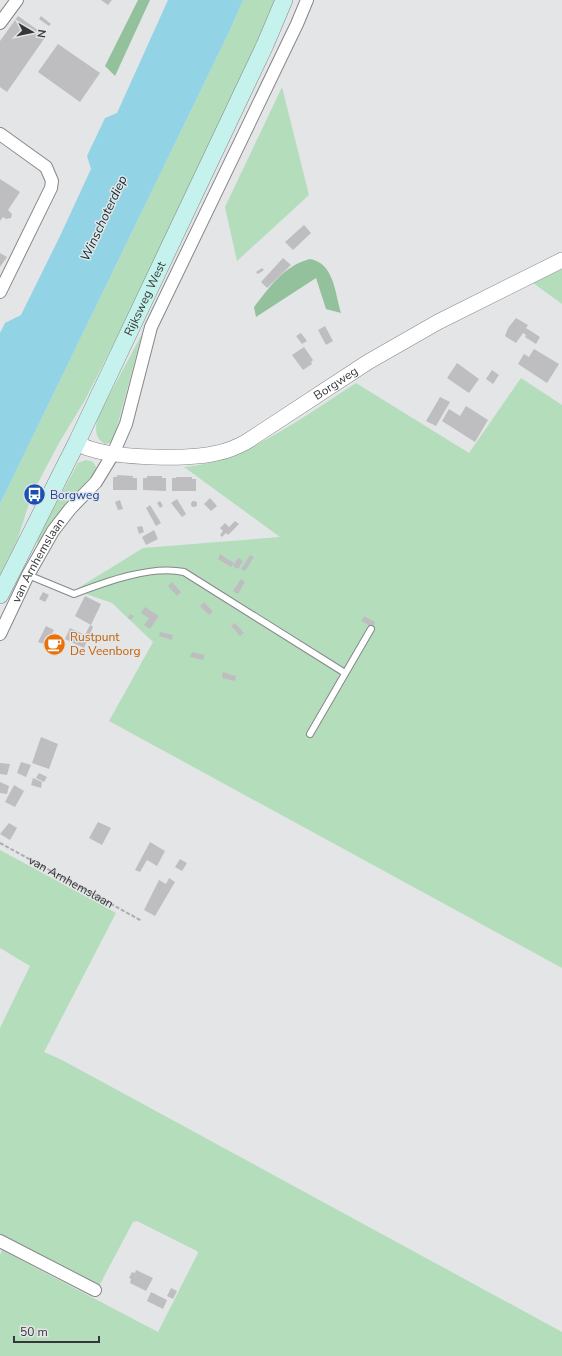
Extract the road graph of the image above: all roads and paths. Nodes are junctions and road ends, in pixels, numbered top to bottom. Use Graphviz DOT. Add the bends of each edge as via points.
graph roads {
  1 [pos="17,0"];
  2 [pos="284,0"];
  3 [pos="307,0"];
  4 [pos="0,23"];
  5 [pos="0,134"];
  6 [pos="562,260"];
  7 [pos="1,285"];
  8 [pos="77,442"];
  9 [pos="113,454"];
  10 [pos="28,576"];
  11 [pos="0,595"];
  12 [pos="371,629"];
  13 [pos="0,634"];
  14 [pos="345,673"];
  15 [pos="310,734"];
  16 [pos="0,843"];
  17 [pos="142,921"];
  18 [pos="0,1241"];
  19 [pos="95,1290"];
  1 -- 4 [label="street"];
  2 -- 8 [label="main road, Rijksweg West" via="265,46"];
  3 -- 9 [label="street, Rijksweg West" via="151,327 126,424"];
  5 -- 7 [label="street" via="46,167 52,181 51,188"];
  6 -- 9 [label="street, Borgweg" via="368,362 236,447 204,455"];
  8 -- 9 [label="street, Borgweg" via="90,449"];
  8 -- 11 [label="main road, Rijksweg West"];
  9 -- 10 [label="street, van Arnhemslaan" via="96,482 53,531"];
  10 -- 13 [label="street, van Arnhemslaan"];
  10 -- 14 [label="lane" via="74,594 113,579 172,569 184,572"];
  12 -- 14 [label="lane"];
  14 -- 15 [label="lane"];
  16 -- 17 [label="path, van Arnhemslaan"];
  18 -- 19 [label="street"];
}
